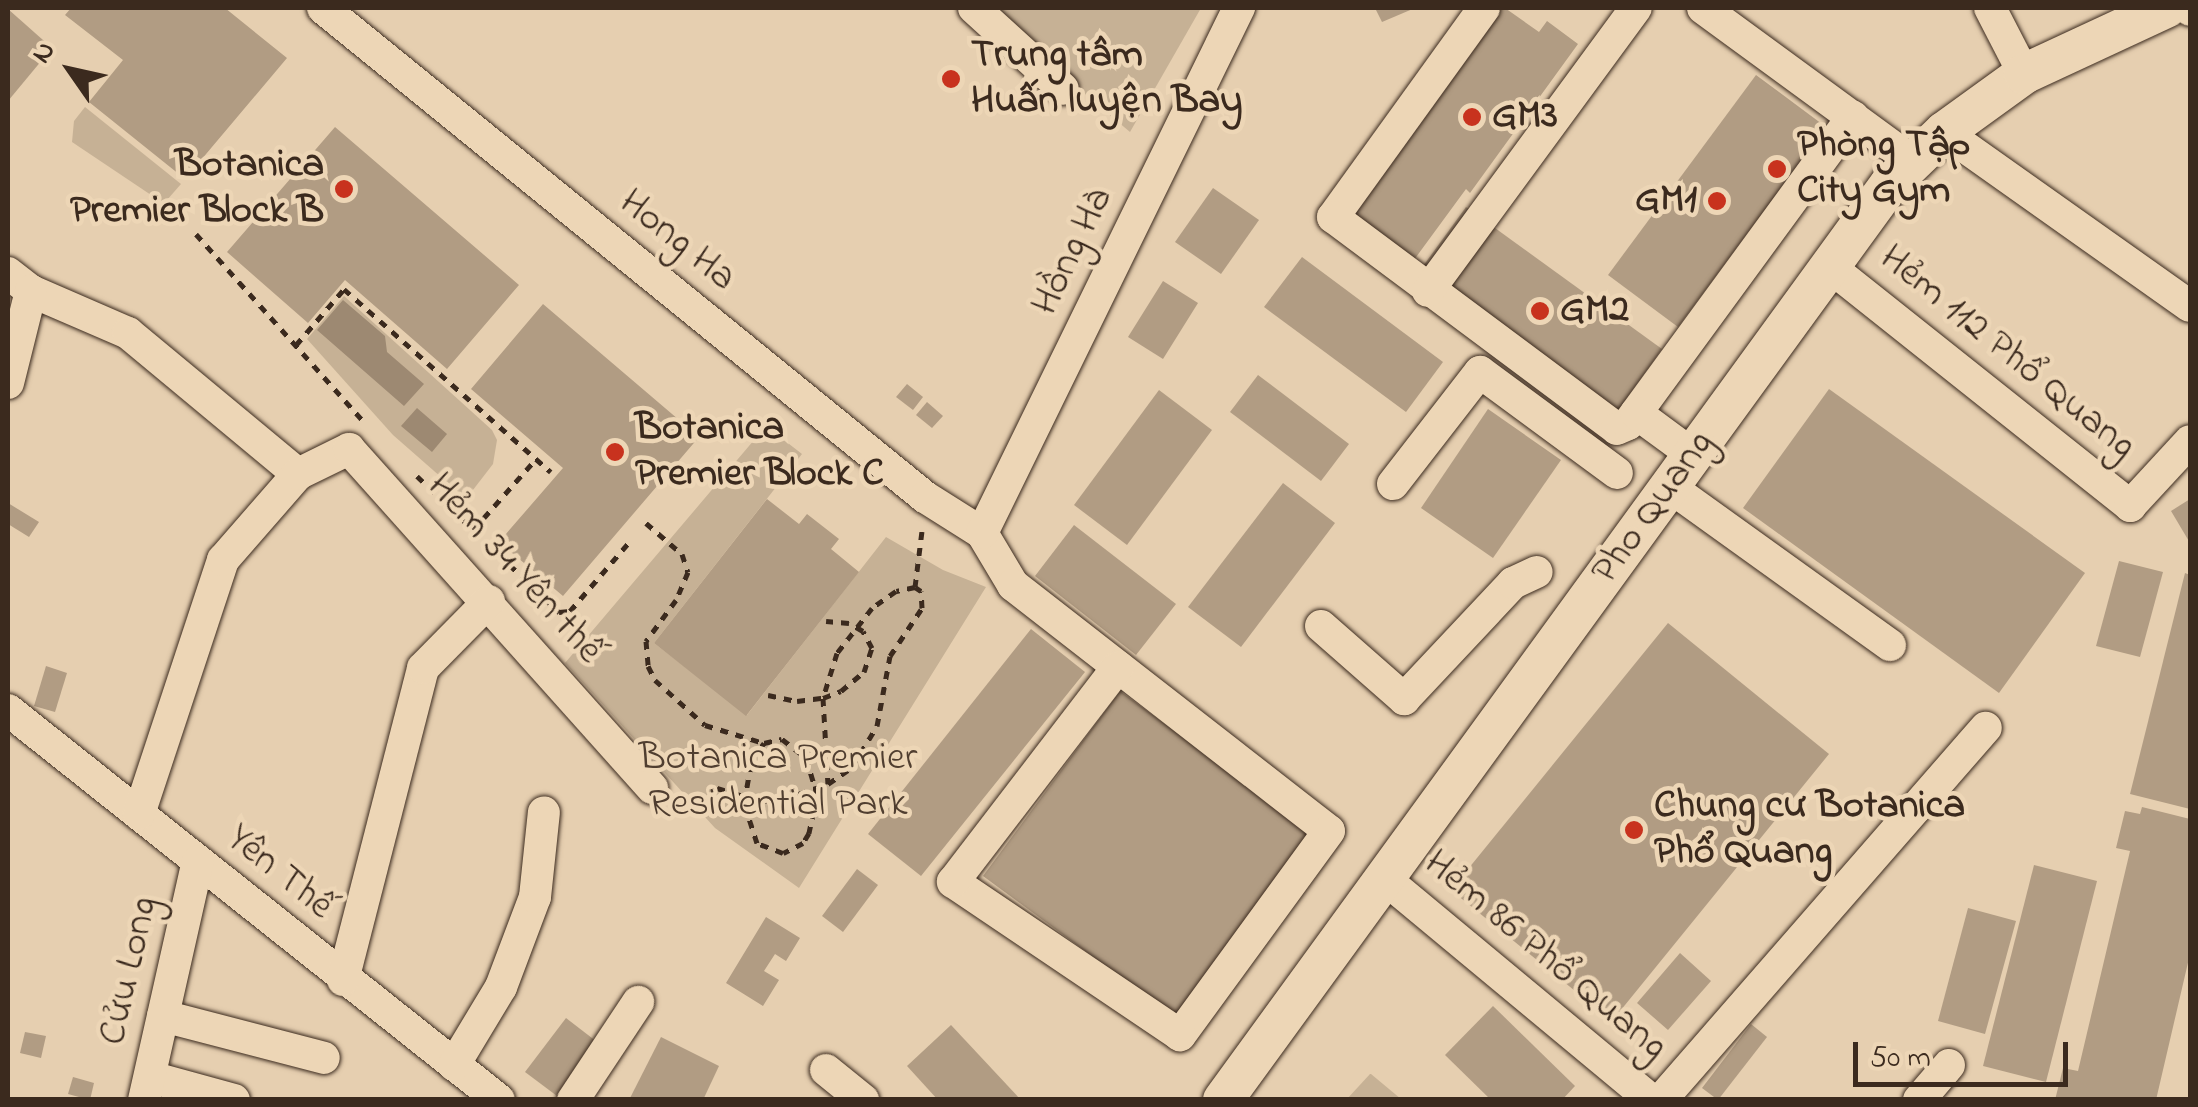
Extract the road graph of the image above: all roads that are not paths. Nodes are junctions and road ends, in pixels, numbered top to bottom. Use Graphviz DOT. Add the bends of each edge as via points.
graph roads {
  1 [pos="323,8"];
  2 [pos="974,8"];
  3 [pos="1240,8"];
  4 [pos="1484,8"];
  5 [pos="1636,8"];
  6 [pos="1704,8"];
  7 [pos="1990,8"];
  8 [pos="2166,8"];
  9 [pos="2024,74"];
  10 [pos="1063,89"];
  11 [pos="1853,117"];
  12 [pos="1944,132"];
  13 [pos="1912,160"];
  14 [pos="1830,266"];
  15 [pos="19,282"];
  16 [pos="1428,291"];
  17 [pos="2190,306"];
  18 [pos="8,383"];
  19 [pos="1636,413"];
  20 [pos="2190,441"];
  21 [pos="1681,471"];
  22 [pos="1617,473"];
  23 [pos="298,474"];
  24 [pos="1393,484"];
  25 [pos="982,534"];
  26 [pos="1537,572"];
  27 [pos="489,601"];
  28 [pos="1321,626"];
  29 [pos="1890,645"];
  30 [pos="1118,667"];
  31 [pos="8,710"];
  32 [pos="1986,728"];
  33 [pos="652,788"];
  34 [pos="544,812"];
  35 [pos="139,814"];
  36 [pos="198,861"];
  37 [pos="1384,879"];
  38 [pos="343,980"];
  39 [pos="638,1002"];
  40 [pos="163,1016"];
  41 [pos="324,1058"];
  42 [pos="454,1065"];
  43 [pos="1949,1065"];
  44 [pos="826,1070"];
  45 [pos="147,1088"];
  46 [pos="234,1100"];
  47 [pos="498,1100"];
  48 [pos="573,1100"];
  49 [pos="863,1100"];
  50 [pos="1224,1100"];
  51 [pos="1651,1100"];
  52 [pos="1661,1100"];
  53 [pos="1919,1100"];
  1 -- 25 [label="street, Hong Ha" via="880,460"];
  2 -- 10 [label="street"];
  3 -- 25 [label="street, Hồng Hà"];
  4 -- 16 [label="street" via="1333,217"];
  5 -- 16 [label="street"];
  6 -- 11 [label="street"];
  7 -- 9 [label="street"];
  8 -- 9 [label="main road, Pho Quang"];
  9 -- 12 [label="main road, Pho Quang"];
  11 -- 13 [label="street"];
  11 -- 19 [label="street"];
  12 -- 13 [label="main road, Pho Quang"];
  12 -- 17 [label="street"];
  13 -- 14 [label="main road, Pho Quang"];
  14 -- 20 [label="street, Hẻm 112 Phổ Quang" via="2130,506"];
  14 -- 21 [label="main road, Pho Quang"];
  15 -- 18 [label="street"];
  15 -- 23 [label="street" via="128,333"];
  16 -- 19 [label="street" via="1611,427 1623,428"];
  19 -- 21 [label="street"];
  21 -- 29 [label="street"];
  21 -- 37 [label="main road, Pho Quang"];
  22 -- 24 [label="street" via="1480,372"];
  23 -- 27 [label="street, Hẻm 34 Yên thế" via="349,450"];
  23 -- 35 [label="street" via="223,560"];
  25 -- 30 [label="street" via="1013,585"];
  26 -- 28 [label="street" via="1512,583 1404,699"];
  27 -- 33 [label="street, Hẻm 34 Yên thế"];
  27 -- 38 [label="street" via="423,668"];
  30 -- 30 [label="street" via="953,882 1180,1034 1329,831"];
  31 -- 35 [label="street, Yên Thế"];
  32 -- 52 [label="street"];
  34 -- 42 [label="street" via="534,897 502,987"];
  35 -- 36 [label="street, Yên Thế"];
  36 -- 38 [label="street, Yên Thế"];
  36 -- 40 [label="street, Cửu Long"];
  37 -- 50 [label="main road, Pho Quang"];
  37 -- 51 [label="street, Hẻm 86 Phổ Quang"];
  38 -- 42 [label="street, Yên Thế"];
  39 -- 48 [label="street"];
  40 -- 41 [label="street"];
  40 -- 45 [label="street, Cửu Long"];
  42 -- 47 [label="street, Yên Thế"];
  43 -- 53 [label="street"];
  44 -- 49 [label="street"];
  45 -- 46 [label="street"];
}
